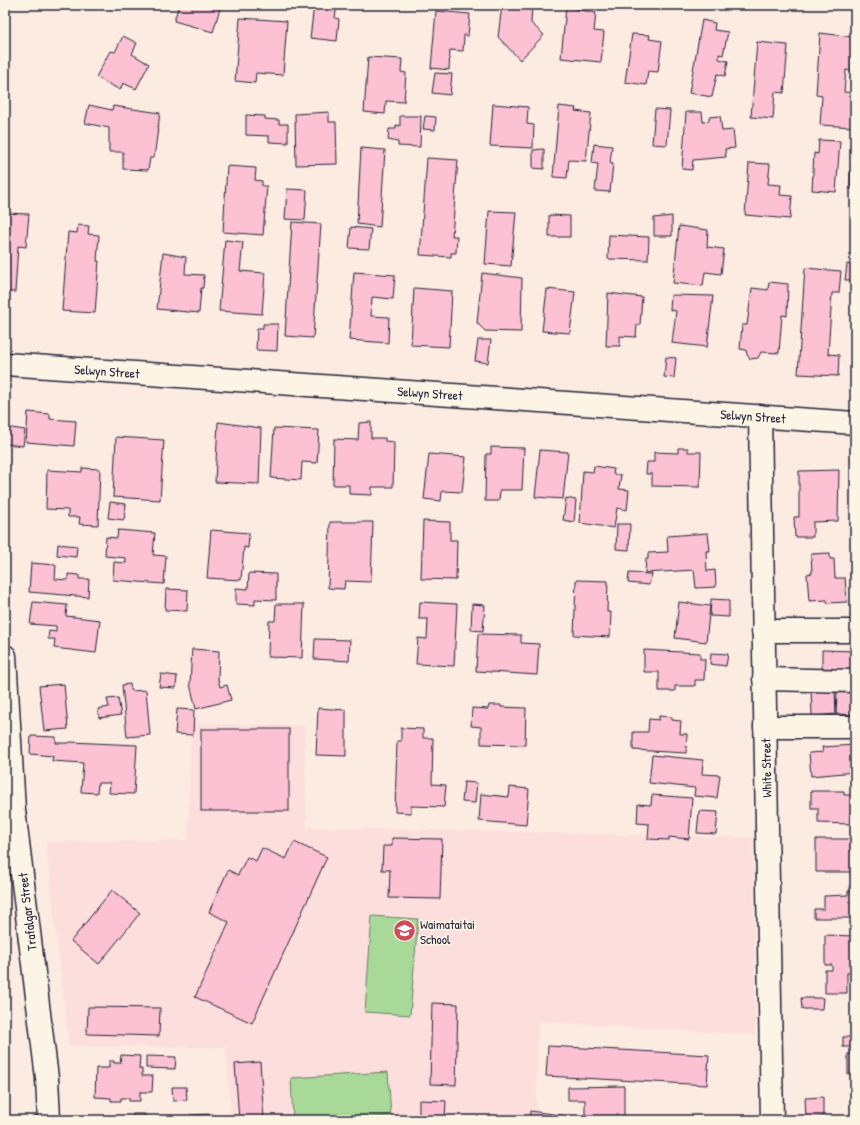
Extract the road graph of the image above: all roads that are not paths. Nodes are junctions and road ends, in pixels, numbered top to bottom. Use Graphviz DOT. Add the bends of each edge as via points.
graph roads {
  1 [pos="5,364"];
  2 [pos="760,416"];
  3 [pos="855,423"];
  4 [pos="763,631"];
  5 [pos="855,631"];
  6 [pos="5,656"];
  7 [pos="764,679"];
  8 [pos="855,680"];
  9 [pos="765,727"];
  10 [pos="855,727"];
  11 [pos="49,1120"];
  12 [pos="772,1120"];
  1 -- 2 [label="street, Selwyn Street"];
  2 -- 3 [label="street, Selwyn Street"];
  2 -- 4 [label="street, White Street"];
  4 -- 5 [label="street"];
  4 -- 7 [label="street, White Street"];
  6 -- 11 [label="street, Trafalgar Street" via="14,810 47,1078"];
  7 -- 8 [label="street"];
  7 -- 9 [label="street, White Street"];
  9 -- 10 [label="street"];
  9 -- 12 [label="street, White Street"];
}
